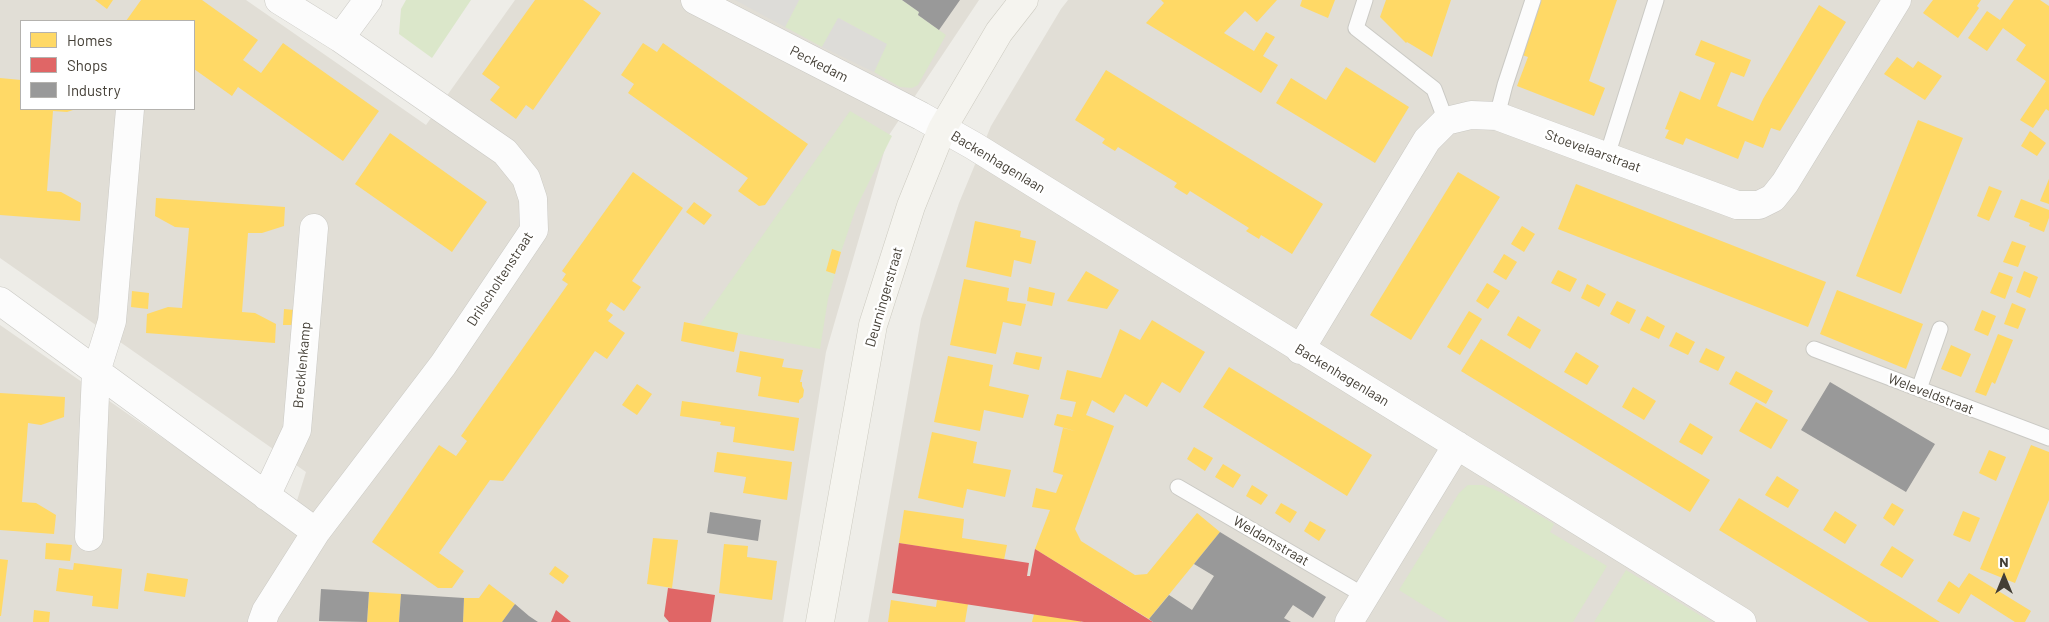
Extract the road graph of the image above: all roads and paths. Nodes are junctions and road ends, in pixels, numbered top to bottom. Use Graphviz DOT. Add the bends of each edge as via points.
graph roads {
  1 [pos="279,0"];
  2 [pos="368,0"];
  3 [pos="695,0"];
  4 [pos="1024,0"];
  5 [pos="1366,0"];
  6 [pos="1533,0"];
  7 [pos="1656,0"];
  8 [pos="1897,0"];
  9 [pos="340,38"];
  10 [pos="130,110"];
  11 [pos="1497,116"];
  12 [pos="1446,122"];
  13 [pos="942,129"];
  14 [pos="1606,156"];
  15 [pos="314,228"];
  16 [pos="0,302"];
  17 [pos="1940,329"];
  18 [pos="1814,349"];
  19 [pos="1300,350"];
  20 [pos="96,372"];
  21 [pos="1919,389"];
  22 [pos="2049,438"];
  23 [pos="1457,445"];
  24 [pos="1178,487"];
  25 [pos="266,496"];
  26 [pos="316,532"];
  27 [pos="89,537"];
  28 [pos="1365,596"];
  29 [pos="262,622"];
  30 [pos="820,622"];
  31 [pos="1349,622"];
  32 [pos="1742,622"];
  1 -- 9 [label="street, Drilscholtenstraat"];
  2 -- 9 [label="street"];
  3 -- 13 [label="street, Peckedam"];
  4 -- 13 [label="main road, Deurningerstraat" via="999,32"];
  5 -- 12 [label="lane" via="1356,28 1434,89"];
  6 -- 11 [label="lane"];
  7 -- 14 [label="lane"];
  8 -- 14 [label="street, Stoevelaarstraat" via="1773,198 1759,205 1737,205"];
  9 -- 26 [label="street, Drilscholtenstraat" via="505,152 526,178 533,199 534,230 443,365"];
  10 -- 20 [label="street" via="112,321"];
  11 -- 12 [label="street, Stoevelaarstraat" via="1471,115"];
  11 -- 14 [label="street, Stoevelaarstraat"];
  12 -- 19 [label="street, Stoevelaarstraat" via="1427,140"];
  13 -- 19 [label="street, Backenhagenlaan"];
  13 -- 30 [label="main road, Deurningerstraat" via="911,206 873,325"];
  15 -- 25 [label="street, Brecklenkamp" via="297,430"];
  16 -- 20 [label="street"];
  17 -- 21 [label="lane"];
  18 -- 21 [label="lane, Weleveldstraat"];
  19 -- 23 [label="street, Backenhagenlaan"];
  20 -- 25 [label="street"];
  20 -- 27 [label="street"];
  21 -- 22 [label="lane, Weleveldstraat"];
  23 -- 28 [label="street"];
  23 -- 32 [label="street, Backenhagenlaan"];
  24 -- 28 [label="lane, Weldamstraat"];
  25 -- 26 [label="street"];
  26 -- 29 [label="street, Drilscholtenstraat"];
  28 -- 31 [label="street"];
}
